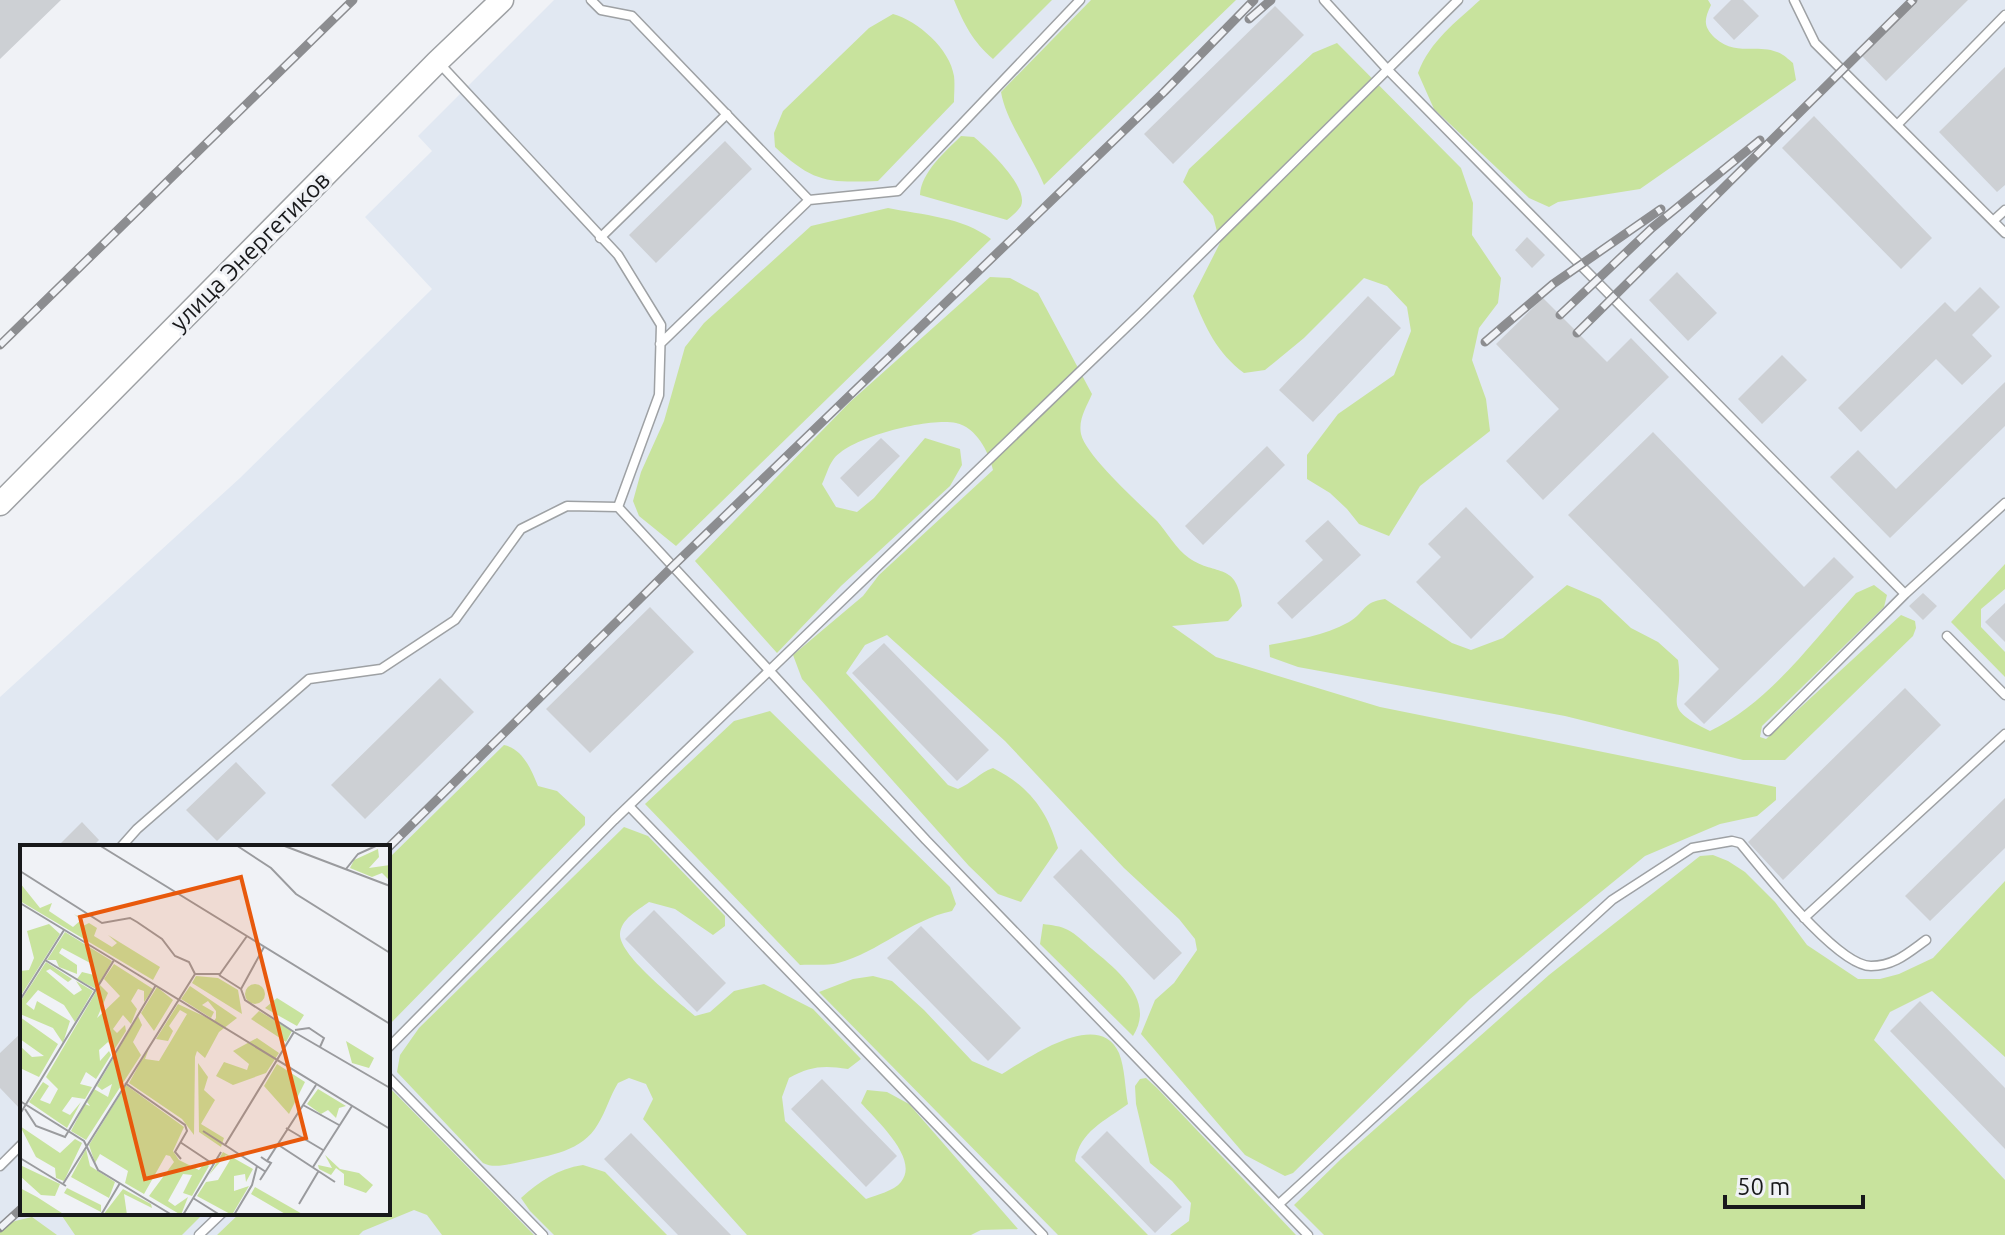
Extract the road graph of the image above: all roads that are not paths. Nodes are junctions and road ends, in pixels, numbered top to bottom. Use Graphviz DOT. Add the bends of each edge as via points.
graph roads {
  1 [pos="502,0"];
  2 [pos="591,0"];
  3 [pos="1080,0"];
  4 [pos="1324,0"];
  5 [pos="1458,0"];
  6 [pos="1794,0"];
  7 [pos="2005,15"];
  8 [pos="437,62"];
  9 [pos="1387,69"];
  10 [pos="727,114"];
  11 [pos="1897,125"];
  12 [pos="809,200"];
  13 [pos="2005,210"];
  14 [pos="1993,221"];
  15 [pos="2005,233"];
  16 [pos="600,238"];
  17 [pos="660,345"];
  18 [pos="2005,503"];
  19 [pos="0,504"];
  20 [pos="618,507"];
  21 [pos="1905,594"];
  22 [pos="1947,636"];
  23 [pos="769,670"];
  24 [pos="2005,695"];
  25 [pos="1768,731"];
  26 [pos="2005,734"];
  27 [pos="629,806"];
  28 [pos="123,845"];
  29 [pos="1804,918"];
  30 [pos="1926,940"];
  31 [pos="390,1046"];
  32 [pos="390,1079"];
  33 [pos="20,1146"];
  34 [pos="0,1166"];
  35 [pos="1279,1204"];
  36 [pos="220,1215"];
  37 [pos="199,1235"];
  38 [pos="543,1235"];
  39 [pos="1043,1235"];
  40 [pos="1308,1235"];
  1 -- 8 [label="street, улица Энергетиков"];
  2 -- 10 [label="lane" via="601,10 632,16"];
  3 -- 12 [label="lane" via="898,191"];
  4 -- 9 [label="lane"];
  5 -- 9 [label="lane"];
  6 -- 11 [label="lane" via="1815,43"];
  7 -- 11 [label="lane"];
  8 -- 16 [label="lane"];
  8 -- 19 [label="street, улица Энергетиков"];
  9 -- 21 [label="lane"];
  9 -- 23 [label="lane"];
  10 -- 12 [label="lane"];
  10 -- 16 [label="lane"];
  11 -- 14 [label="lane"];
  12 -- 17 [label="lane"];
  13 -- 14 [label="lane"];
  14 -- 15 [label="lane"];
  16 -- 17 [label="lane" via="618,255 661,325"];
  17 -- 20 [label="lane" via="659,395"];
  18 -- 21 [label="lane"];
  20 -- 23 [label="lane"];
  20 -- 28 [label="lane" via="567,506 521,529 455,620 381,669 309,679"];
  21 -- 25 [label="lane"];
  22 -- 24 [label="lane"];
  23 -- 27 [label="lane"];
  23 -- 35 [label="lane"];
  26 -- 29 [label="lane"];
  27 -- 31 [label="lane"];
  27 -- 39 [label="lane"];
  29 -- 30 [label="lane" via="1846,956 1868,967 1898,961"];
  29 -- 35 [label="lane" via="1740,843 1692,848 1612,900"];
  32 -- 38 [label="lane"];
  33 -- 34 [label="lane"];
  35 -- 40 [label="lane"];
  36 -- 37 [label="lane"];
}
